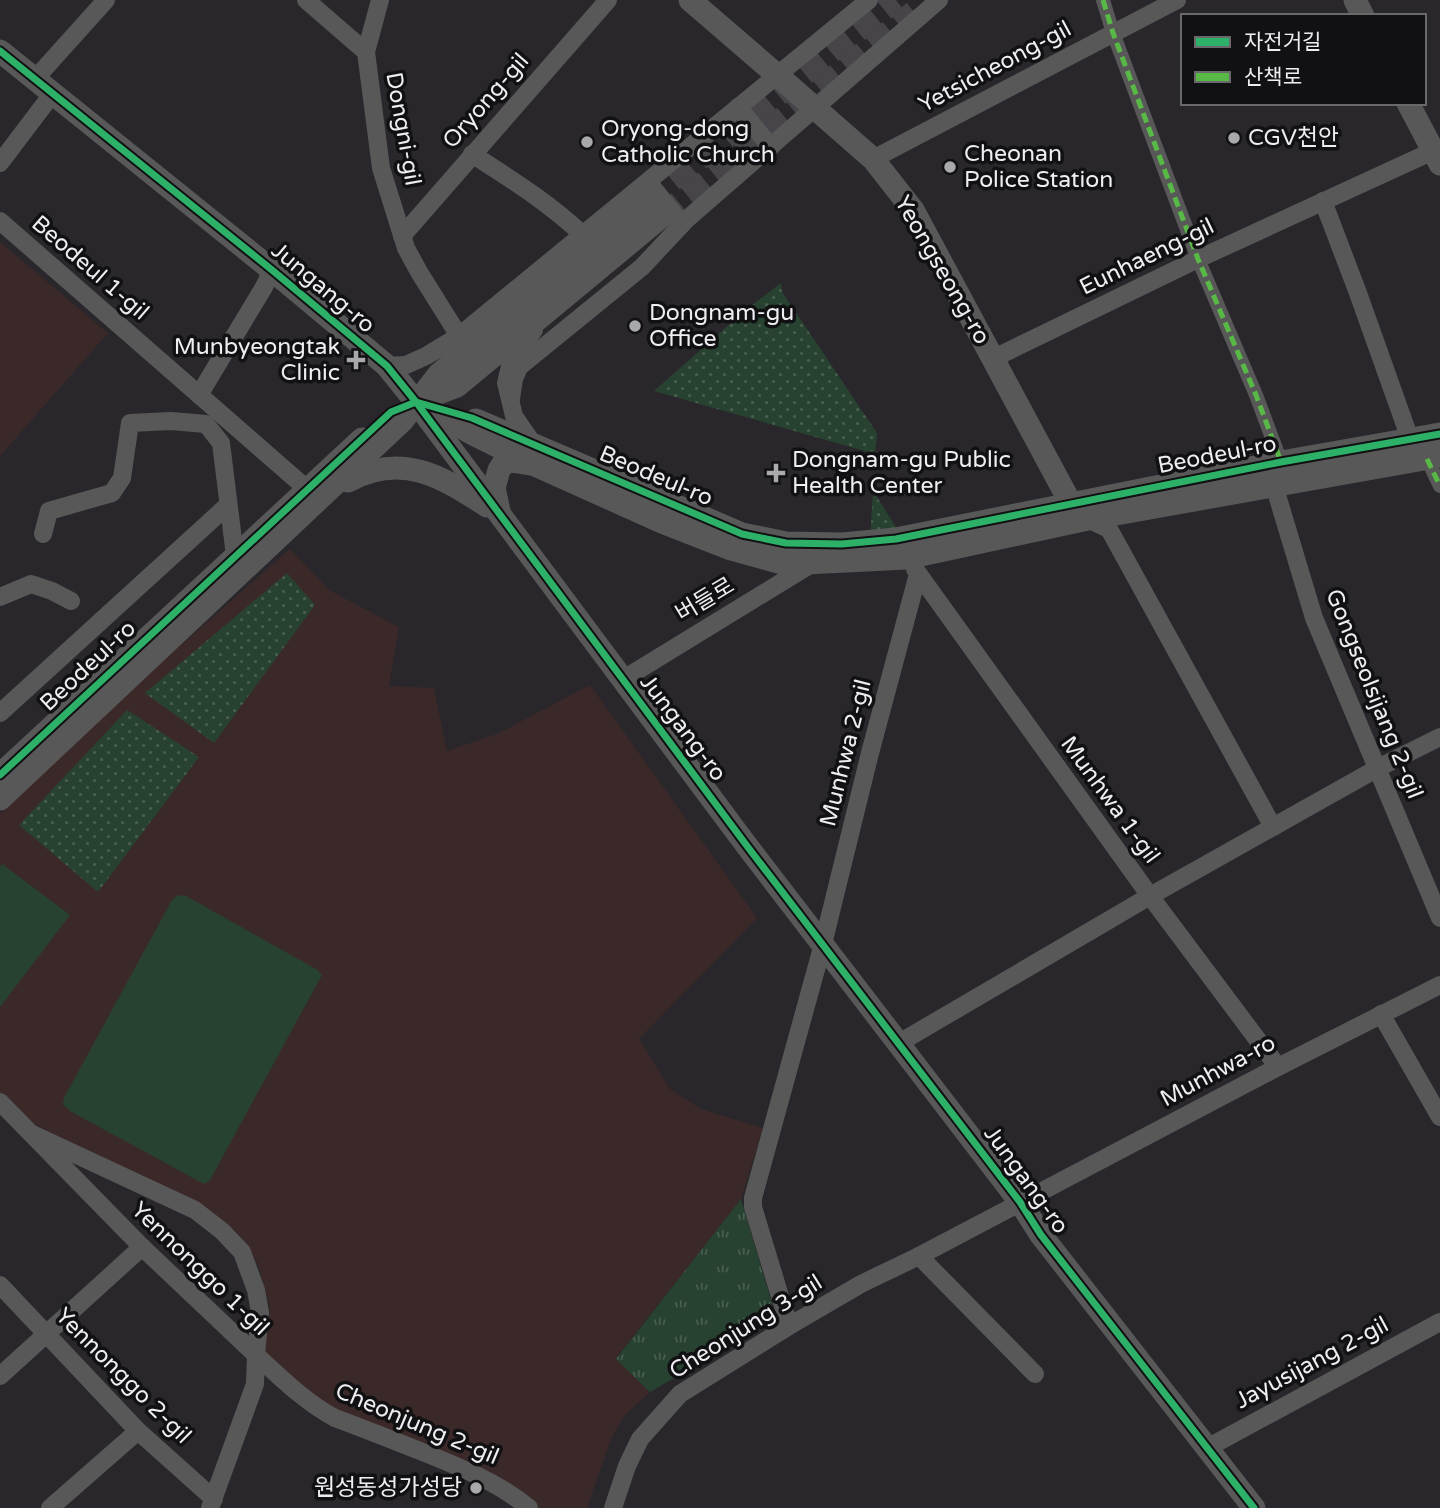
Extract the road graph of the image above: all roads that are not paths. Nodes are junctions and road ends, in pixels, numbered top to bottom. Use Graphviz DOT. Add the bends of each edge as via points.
graph roads {
  1 [pos="106,0"];
  2 [pos="306,0"];
  3 [pos="380,0"];
  4 [pos="608,0"];
  5 [pos="690,0"];
  6 [pos="869,0"];
  7 [pos="939,0"];
  8 [pos="1102,0"];
  9 [pos="1177,0"];
  10 [pos="1113,33"];
  11 [pos="0,51"];
  12 [pos="366,52"];
  13 [pos="777,75"];
  14 [pos="44,86"];
  15 [pos="1409,105"];
  16 [pos="738,107"];
  17 [pos="815,108"];
  18 [pos="771,147"];
  19 [pos="472,154"];
  20 [pos="1437,157"];
  21 [pos="873,159"];
  22 [pos="0,163"];
  23 [pos="1323,201"];
  24 [pos="662,204"];
  25 [pos="0,221"];
  26 [pos="583,235"];
  27 [pos="402,236"];
  28 [pos="1199,259"];
  29 [pos="271,270"];
  30 [pos="546,313"];
  31 [pos="459,336"];
  32 [pos="992,359"];
  33 [pos="387,366"];
  34 [pos="199,395"];
  35 [pos="511,399"];
  36 [pos="416,402"];
  37 [pos="1440,434"];
  38 [pos="1410,439"];
  39 [pos="534,455"];
  40 [pos="1434,457"];
  41 [pos="1281,462"];
  42 [pos="1274,485"];
  43 [pos="1440,486"];
  44 [pos="307,489"];
  45 [pos="330,490"];
  46 [pos="1070,504"];
  47 [pos="228,505"];
  48 [pos="499,514"];
  49 [pos="1088,519"];
  50 [pos="43,534"];
  51 [pos="235,556"];
  52 [pos="813,563"];
  53 [pos="913,566"];
  54 [pos="0,597"];
  55 [pos="71,601"];
  56 [pos="622,680"];
  57 [pos="0,713"];
  58 [pos="1440,737"];
  59 [pos="1378,768"];
  60 [pos="0,775"];
  61 [pos="0,799"];
  62 [pos="1273,827"];
  63 [pos="1150,896"];
  64 [pos="1440,918"];
  65 [pos="823,944"];
  66 [pos="1440,985"];
  67 [pos="1381,1014"];
  68 [pos="899,1043"];
  69 [pos="1278,1067"];
  70 [pos="1,1106"];
  71 [pos="1440,1117"];
  72 [pos="32,1133"];
  73 [pos="1020,1202"];
  74 [pos="142,1247"];
  75 [pos="919,1256"];
  76 [pos="0,1285"];
  77 [pos="1440,1322"];
  78 [pos="789,1326"];
  79 [pos="46,1334"];
  80 [pos="256,1355"];
  81 [pos="1035,1374"];
  82 [pos="0,1376"];
  83 [pos="138,1431"];
  84 [pos="1207,1448"];
  85 [pos="212,1503"];
  86 [pos="50,1508"];
  87 [pos="529,1508"];
  88 [pos="613,1508"];
  89 [pos="1254,1508"];
  1 -- 14 [label="street"];
  2 -- 12 [label="street"];
  3 -- 12 [label="street, Dongni-gil"];
  4 -- 19 [label="street, Oryong-gil"];
  5 -- 13 [label="street, Yeongseong-ro"];
  6 -- 13 [label="street"];
  7 -- 17 [label="street"];
  8 -- 10 [label="street"];
  9 -- 10 [label="street, Yetsicheong-gil"];
  10 -- 21 [label="street, Yetsicheong-gil"];
  10 -- 28 [label="street"];
  11 -- 14 [label="street, Jungang-ro"];
  12 -- 27 [label="street, Dongni-gil" via="381,168"];
  13 -- 16 [label="street"];
  13 -- 17 [label="street, Yeongseong-ro"];
  14 -- 22 [label="street"];
  14 -- 29 [label="street, Jungang-ro"];
  15 -- 20 [label="street"];
  16 -- 18 [label="street"];
  16 -- 24 [label="street"];
  17 -- 18 [label="street"];
  17 -- 21 [label="street, Yeongseong-ro"];
  18 -- 24 [label="street"];
  19 -- 26 [label="street" via="530,190"];
  19 -- 27 [label="street, Oryong-gil"];
  20 -- 23 [label="street, Eunhaeng-gil"];
  21 -- 32 [label="street, Yeongseong-ro" via="913,210"];
  23 -- 28 [label="street, Eunhaeng-gil"];
  23 -- 38 [label="street"];
  24 -- 26 [label="street"];
  24 -- 30 [label="street"];
  24 -- 35 [label="street" via="642,267 519,367"];
  24 -- 36 [label="street" via="439,374"];
  25 -- 34 [label="street, Beodeul 1-gil"];
  26 -- 31 [label="street"];
  27 -- 31 [label="street, Dongni-gil" via="418,272"];
  28 -- 32 [label="street, Eunhaeng-gil"];
  28 -- 41 [label="street"];
  29 -- 33 [label="street, Jungang-ro"];
  29 -- 34 [label="street"];
  30 -- 35 [label="street" via="511,362 506,383"];
  30 -- 36 [label="street" via="457,386"];
  31 -- 33 [label="street" via="406,366"];
  32 -- 46 [label="street, Yeongseong-ro"];
  33 -- 36 [label="street, Jungang-ro"];
  34 -- 44 [label="street, Beodeul 1-gil"];
  35 -- 39 [label="street" via="514,416"];
  36 -- 39 [label="street, Beodeul-ro" via="474,434"];
  36 -- 44 [label="street, Beodeul-ro" via="391,412"];
  36 -- 45 [label="street, Beodeul-ro"];
  36 -- 48 [label="street, Jungang-ro"];
  37 -- 38 [label="street, Beodeul-ro"];
  38 -- 41 [label="street, Beodeul-ro"];
  39 -- 46 [label="street, Beodeul-ro" via="743,534 786,543 896,539"];
  39 -- 48 [label="street" via="503,464 499,470 494,488"];
  39 -- 52 [label="street, Beodeul-ro" via="663,522 731,549 785,564"];
  40 -- 42 [label="street, Beodeul-ro"];
  40 -- 43 [label="street"];
  41 -- 46 [label="street, Beodeul-ro"];
  42 -- 49 [label="street, Beodeul-ro"];
  42 -- 59 [label="street, Gongseolsijang 2-gil" via="1314,618"];
  44 -- 51 [label="street, Beodeul-ro"];
  45 -- 48 [label="street" via="366,471 396,467 432,474"];
  45 -- 61 [label="street, Beodeul-ro"];
  46 -- 49 [label="street, Yeongseong-ro"];
  47 -- 50 [label="street" via="220,443 206,424 130,423 122,478 112,493 49,511"];
  47 -- 51 [label="street"];
  47 -- 57 [label="street"];
  48 -- 56 [label="street, Jungang-ro"];
  49 -- 53 [label="street, Beodeul-ro"];
  49 -- 62 [label="street" via="1109,529"];
  51 -- 60 [label="street, Beodeul-ro"];
  52 -- 53 [label="street, Beodeul-ro"];
  52 -- 56 [label="street, 버들로"];
  53 -- 63 [label="street, Munhwa 1-gil"];
  53 -- 65 [label="street, Munhwa 2-gil"];
  54 -- 55 [label="street" via="31,584"];
  56 -- 65 [label="street, Jungang-ro"];
  58 -- 59 [label="street"];
  59 -- 62 [label="street"];
  59 -- 64 [label="street, Gongseolsijang 2-gil"];
  62 -- 63 [label="street"];
  63 -- 68 [label="street"];
  63 -- 69 [label="street, Munhwa 1-gil"];
  65 -- 68 [label="street, Jungang-ro"];
  65 -- 78 [label="street, Munhwa 2-gil" via="753,1198"];
  66 -- 67 [label="street, Munhwa-ro"];
  67 -- 69 [label="street, Munhwa-ro"];
  67 -- 71 [label="street"];
  68 -- 73 [label="street, Jungang-ro"];
  69 -- 73 [label="street, Munhwa-ro"];
  70 -- 72 [label="street, Yennonggo 1-gil"];
  72 -- 74 [label="street, Yennonggo 1-gil"];
  72 -- 80 [label="street" via="195,1210 222,1231 242,1252 257,1290"];
  73 -- 75 [label="street, Cheonjung 3-gil"];
  73 -- 84 [label="street, Jungang-ro"];
  74 -- 79 [label="street"];
  74 -- 80 [label="street, Yennonggo 1-gil"];
  75 -- 78 [label="street, Cheonjung 3-gil"];
  75 -- 81 [label="street"];
  76 -- 79 [label="street, Yennonggo 2-gil"];
  77 -- 84 [label="street, Jayusijang 2-gil"];
  78 -- 88 [label="street, Cheonjung 3-gil" via="680,1394 640,1439"];
  79 -- 82 [label="street"];
  79 -- 83 [label="street, Yennonggo 2-gil"];
  80 -- 85 [label="street, Yennonggo 1-gil" via="255,1384"];
  80 -- 87 [label="street, Cheonjung 2-gil" via="323,1412 491,1482"];
  83 -- 85 [label="street, Yennonggo 2-gil"];
  83 -- 86 [label="street"];
  84 -- 89 [label="street, Jungang-ro"];
}
